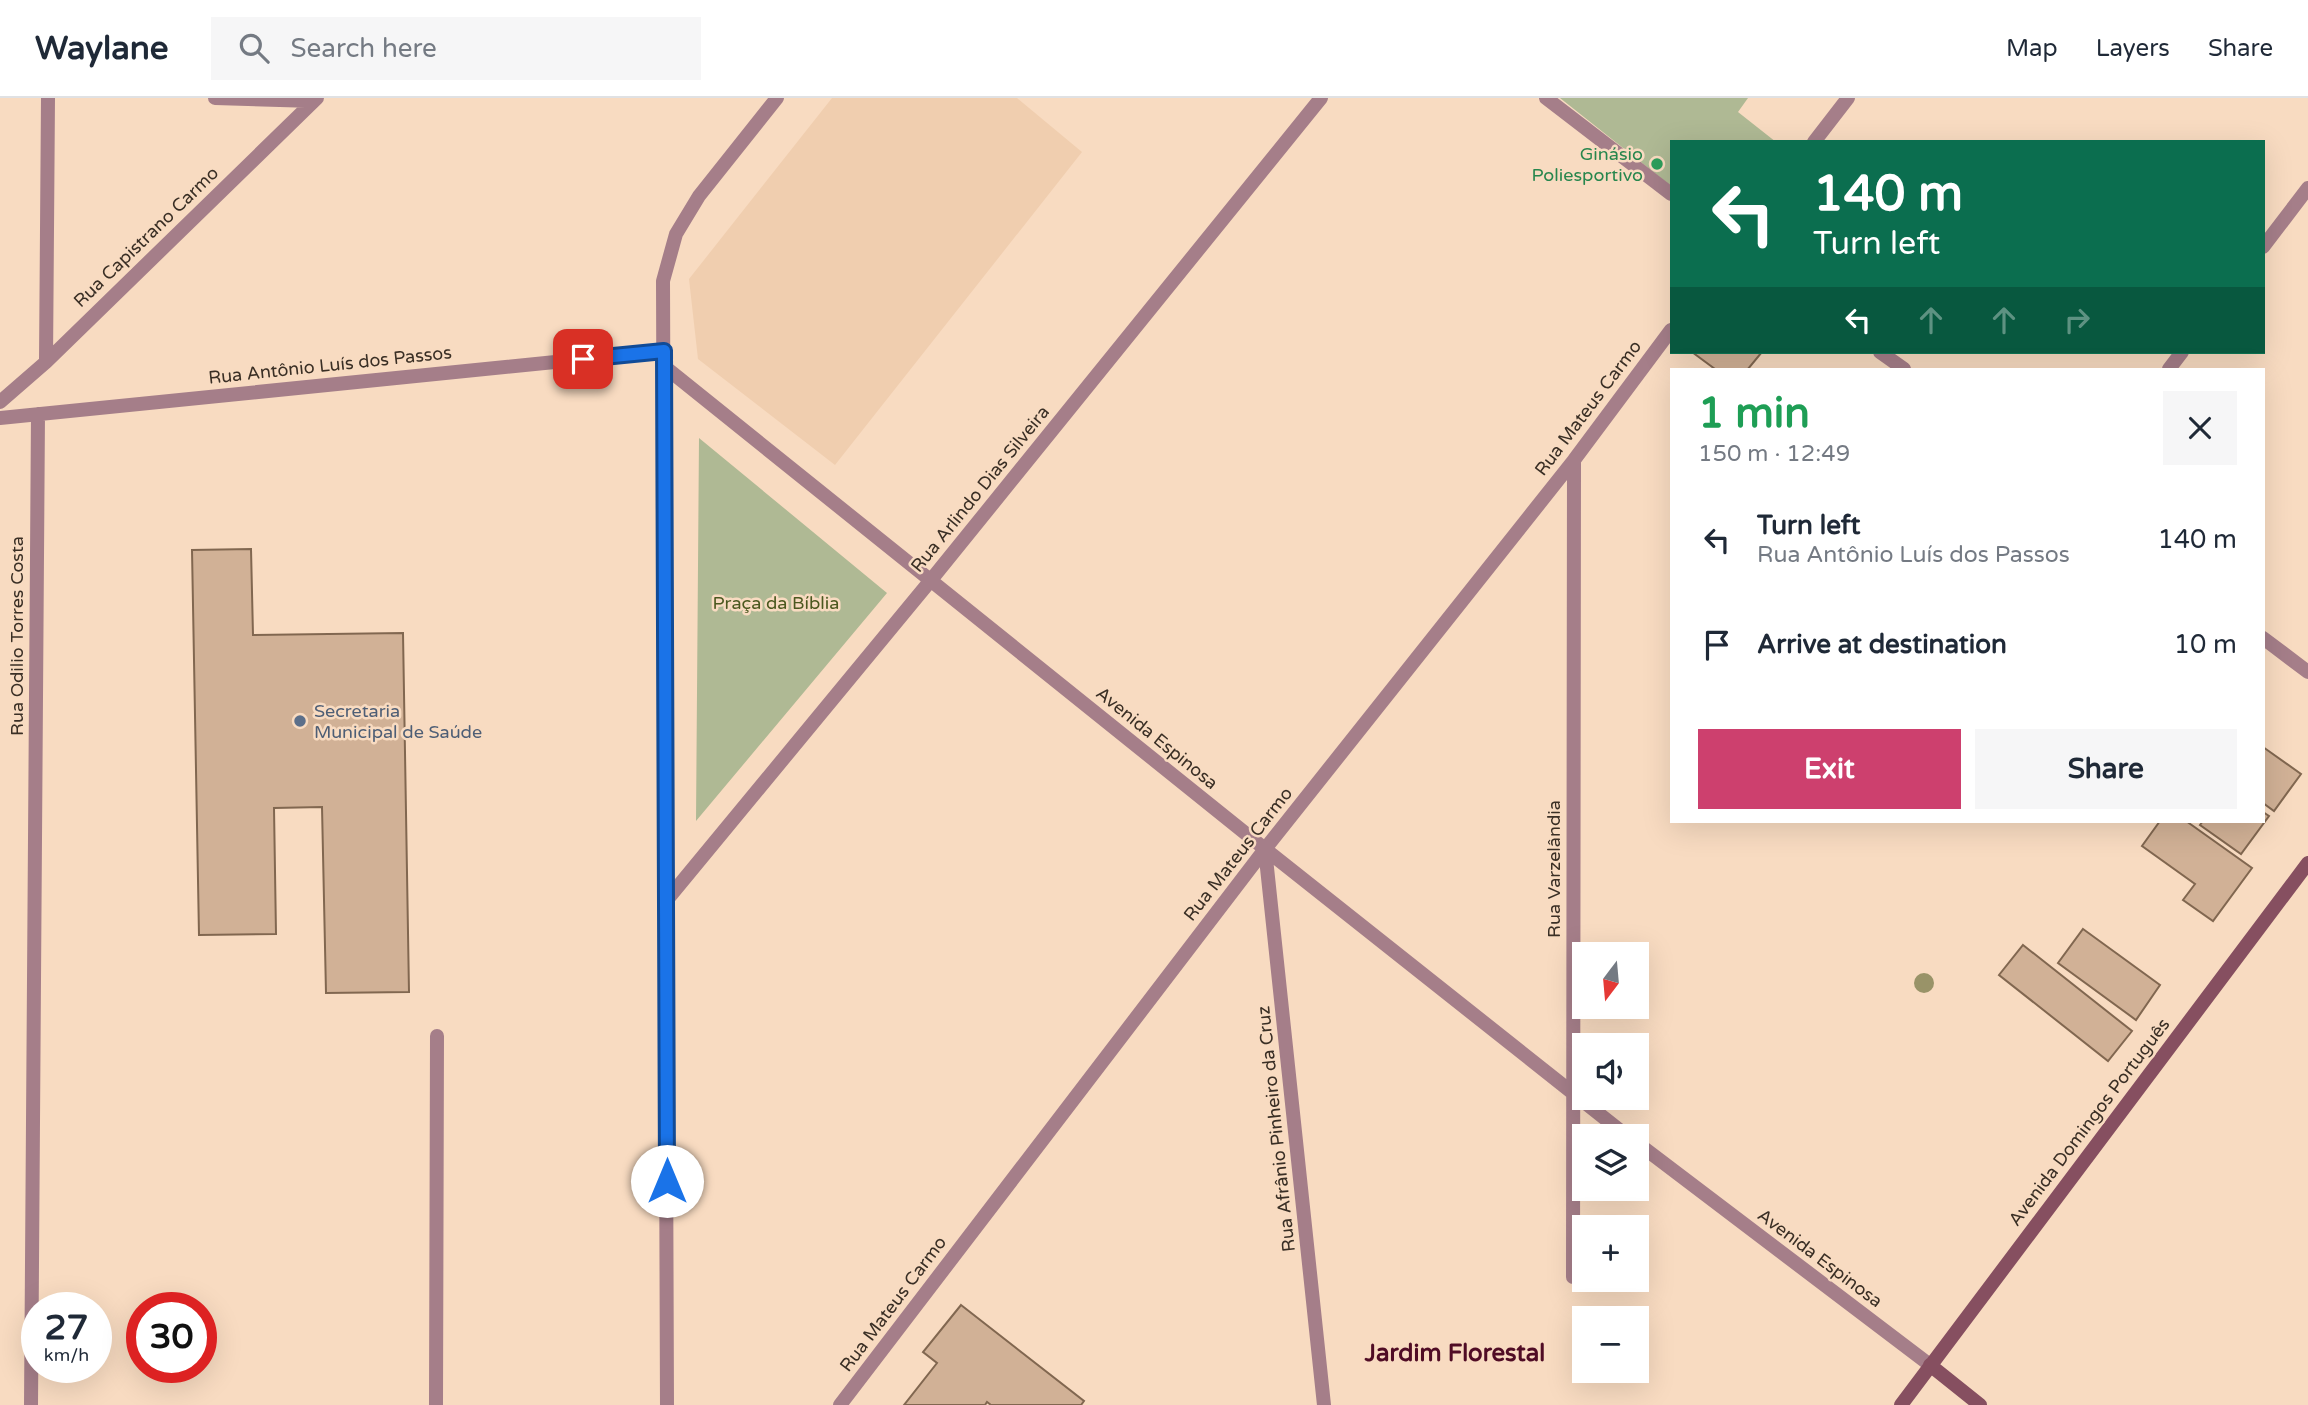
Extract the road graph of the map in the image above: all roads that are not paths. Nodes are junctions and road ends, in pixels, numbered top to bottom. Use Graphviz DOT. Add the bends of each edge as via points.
graph roads {
  1 [pos="48,98"];
  2 [pos="215,98"];
  3 [pos="777,98"];
  4 [pos="1321,98"];
  5 [pos="1546,98"];
  6 [pos="1848,98"];
  7 [pos="316,100"];
  8 [pos="1816,140"];
  9 [pos="2308,188"];
  10 [pos="1670,193"];
  11 [pos="2265,244"];
  12 [pos="1670,331"];
  13 [pos="664,351"];
  14 [pos="1883,354"];
  15 [pos="2180,354"];
  16 [pos="46,362"];
  17 [pos="665,367"];
  18 [pos="1903,368"];
  19 [pos="2170,368"];
  20 [pos="0,402"];
  21 [pos="38,414"];
  22 [pos="0,418"];
  23 [pos="1574,460"];
  24 [pos="931,580"];
  25 [pos="2265,640"];
  26 [pos="2308,672"];
  27 [pos="1265,849"];
  28 [pos="2308,863"];
  29 [pos="666,901"];
  30 [pos="1573,1033"];
  31 [pos="438,1036"];
  32 [pos="1572,1093"];
  33 [pos="1573,1110"];
  34 [pos="1594,1110"];
  35 [pos="1612,1124"];
  36 [pos="1649,1152"];
  37 [pos="1573,1215"];
  38 [pos="1930,1365"];
  39 [pos="30,1405"];
  40 [pos="436,1405"];
  41 [pos="667,1405"];
  42 [pos="840,1405"];
  43 [pos="1324,1405"];
  44 [pos="1901,1405"];
  45 [pos="1980,1405"];
  1 -- 16 [label="street"];
  2 -- 7 [label="street"];
  3 -- 13 [label="street" via="699,196 676,234 663,281"];
  4 -- 24 [label="street, Rua Arlindo Dias Silveira"];
  5 -- 10 [label="street"];
  6 -- 8 [label="street"];
  7 -- 16 [label="street, Rua Capistrano Carmo"];
  9 -- 11 [label="street"];
  12 -- 23 [label="street, Rua Mateus Carmo"];
  13 -- 17 [label="street"];
  13 -- 21 [label="street, Rua Antônio Luís dos Passos"];
  14 -- 18 [label="street"];
  15 -- 19 [label="street"];
  16 -- 20 [label="street, Rua Capistrano Carmo"];
  17 -- 24 [label="street, Avenida Espinosa"];
  17 -- 29 [label="street"];
  21 -- 22 [label="street, Rua Antônio Luís dos Passos"];
  21 -- 39 [label="street, Rua Odilio Torres Costa"];
  23 -- 27 [label="street, Rua Mateus Carmo"];
  23 -- 30 [label="street, Rua Varzelândia"];
  24 -- 27 [label="street, Avenida Espinosa"];
  24 -- 29 [label="street, Rua Arlindo Dias Silveira"];
  25 -- 26 [label="street"];
  27 -- 32 [label="street, Avenida Espinosa"];
  27 -- 42 [label="street, Rua Mateus Carmo"];
  27 -- 43 [label="street, Rua Afrânio Pinheiro da Cruz"];
  28 -- 38 [label="main road, Avenida Domingos Português"];
  29 -- 41 [label="street"];
  31 -- 40 [label="street"];
  33 -- 37 [label="street, Rua Varzelândia"];
  34 -- 35 [label="street, Avenida Espinosa"];
  36 -- 38 [label="street, Avenida Espinosa"];
  38 -- 44 [label="main road, Avenida Domingos Português"];
  38 -- 45 [label="main road, Avenida Espinosa"];
}
